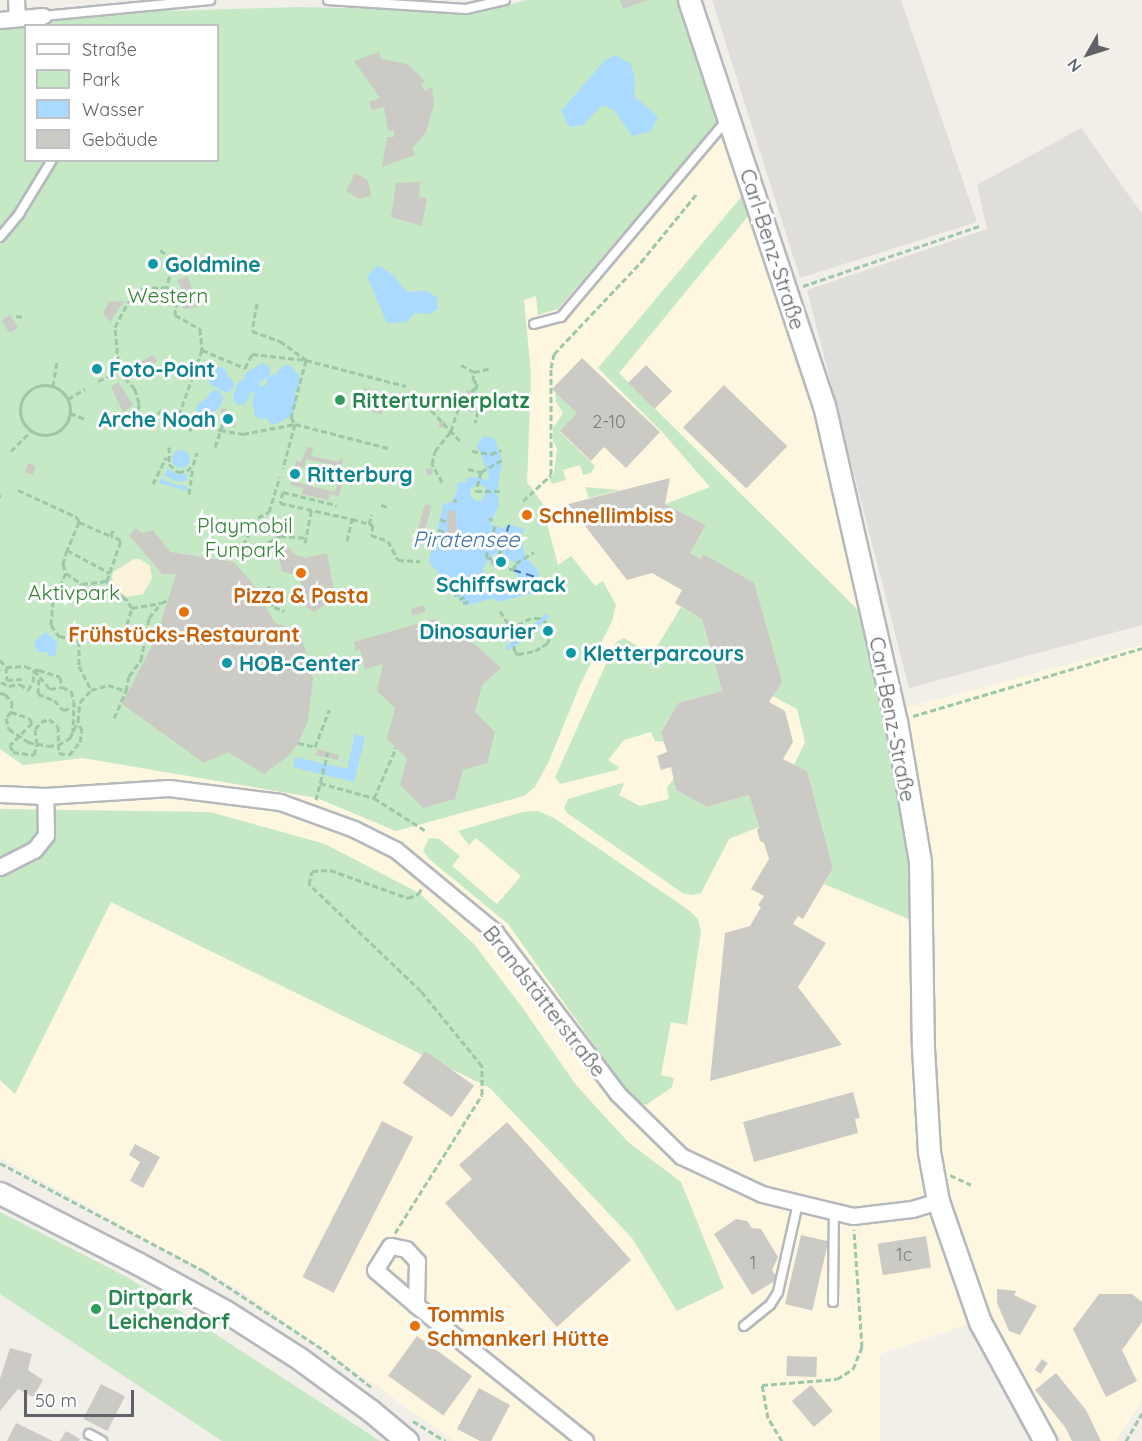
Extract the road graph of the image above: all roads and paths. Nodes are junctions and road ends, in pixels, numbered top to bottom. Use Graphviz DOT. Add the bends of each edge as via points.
graph roads {
  1 [pos="16,0"];
  2 [pos="210,0"];
  3 [pos="328,0"];
  4 [pos="505,0"];
  5 [pos="689,0"];
  6 [pos="43,16"];
  7 [pos="17,18"];
  8 [pos="0,20"];
  9 [pos="730,117"];
  10 [pos="51,162"];
  11 [pos="698,192"];
  12 [pos="982,225"];
  13 [pos="0,237"];
  14 [pos="160,250"];
  15 [pos="167,287"];
  16 [pos="787,291"];
  17 [pos="257,303"];
  18 [pos="16,316"];
  19 [pos="25,318"];
  20 [pos="534,324"];
  21 [pos="202,350"];
  22 [pos="306,360"];
  23 [pos="57,362"];
  24 [pos="461,365"];
  25 [pos="492,368"];
  26 [pos="119,370"];
  27 [pos="474,372"];
  28 [pos="98,381"];
  29 [pos="53,386"];
  30 [pos="406,386"];
  31 [pos="85,389"];
  32 [pos="428,395"];
  33 [pos="68,399"];
  34 [pos="468,409"];
  35 [pos="70,412"];
  36 [pos="178,415"];
  37 [pos="137,418"];
  38 [pos="87,420"];
  39 [pos="151,420"];
  40 [pos="193,420"];
  41 [pos="224,421"];
  42 [pos="475,423"];
  43 [pos="295,424"];
  44 [pos="220,430"];
  45 [pos="31,431"];
  46 [pos="190,431"];
  47 [pos="451,431"];
  48 [pos="462,443"];
  49 [pos="169,447"];
  50 [pos="215,447"];
  51 [pos="388,448"];
  52 [pos="11,451"];
  53 [pos="500,451"];
  54 [pos="474,452"];
  55 [pos="197,453"];
  56 [pos="167,455"];
  57 [pos="502,460"];
  58 [pos="193,465"];
  59 [pos="283,468"];
  60 [pos="468,469"];
  61 [pos="481,472"];
  62 [pos="280,477"];
  63 [pos="442,482"];
  64 [pos="153,484"];
  65 [pos="18,490"];
  66 [pos="277,490"];
  67 [pos="502,491"];
  68 [pos="283,492"];
  69 [pos="189,494"];
  70 [pos="453,500"];
  71 [pos="457,501"];
  72 [pos="523,501"];
  73 [pos="336,506"];
  74 [pos="381,506"];
  75 [pos="388,507"];
  76 [pos="312,509"];
  77 [pos="372,514"];
  78 [pos="352,519"];
  79 [pos="440,519"];
  80 [pos="79,522"];
  81 [pos="447,522"];
  82 [pos="369,524"];
  83 [pos="495,526"];
  84 [pos="114,530"];
  85 [pos="438,530"];
  86 [pos="447,533"];
  87 [pos="111,536"];
  88 [pos="306,538"];
  89 [pos="448,538"];
  90 [pos="347,541"];
  91 [pos="435,541"];
  92 [pos="305,543"];
  93 [pos="502,544"];
  94 [pos="243,545"];
  95 [pos="247,549"];
  96 [pos="67,550"];
  97 [pos="534,552"];
  98 [pos="420,561"];
  99 [pos="496,564"];
  100 [pos="66,573"];
  101 [pos="110,573"];
  102 [pos="107,580"];
  103 [pos="540,582"];
  104 [pos="534,583"];
  105 [pos="268,585"];
  106 [pos="542,587"];
  107 [pos="535,589"];
  108 [pos="461,593"];
  109 [pos="454,595"];
  110 [pos="465,597"];
  111 [pos="170,599"];
  112 [pos="459,599"];
  113 [pos="469,601"];
  114 [pos="161,603"];
  115 [pos="463,603"];
  116 [pos="132,608"];
  117 [pos="284,611"];
  118 [pos="500,611"];
  119 [pos="511,628"];
  120 [pos="79,641"];
  121 [pos="1142,648"];
  122 [pos="0,660"];
  123 [pos="6,667"];
  124 [pos="34,670"];
  125 [pos="39,678"];
  126 [pos="22,679"];
  127 [pos="0,682"];
  128 [pos="63,687"];
  129 [pos="0,688"];
  130 [pos="91,690"];
  131 [pos="126,691"];
  132 [pos="0,693"];
  133 [pos="72,708"];
  134 [pos="329,710"];
  135 [pos="11,712"];
  136 [pos="114,718"];
  137 [pos="78,721"];
  138 [pos="896,721"];
  139 [pos="7,724"];
  140 [pos="0,725"];
  141 [pos="73,734"];
  142 [pos="19,737"];
  143 [pos="298,743"];
  144 [pos="37,744"];
  145 [pos="58,745"];
  146 [pos="396,748"];
  147 [pos="328,752"];
  148 [pos="320,783"];
  149 [pos="0,794"];
  150 [pos="45,796"];
  151 [pos="374,798"];
  152 [pos="314,813"];
  153 [pos="426,831"];
  154 [pos="0,867"];
  155 [pos="431,876"];
  156 [pos="0,1193"];
  157 [pos="938,1201"];
  158 [pos="798,1203"];
  159 [pos="834,1211"];
  160 [pos="853,1216"];
  161 [pos="390,1245"];
  162 [pos="833,1302"];
  163 [pos="416,1305"];
  164 [pos="744,1326"];
  165 [pos="1142,1413"];
  166 [pos="89,1434"];
  167 [pos="102,1441"];
  168 [pos="407,1441"];
  169 [pos="585,1441"];
  170 [pos="782,1441"];
  171 [pos="1045,1441"];
  172 [pos="1126,1441"];
  1 -- 7 [label="street"];
  2 -- 6 [label="lane"];
  3 -- 4 [label="lane" via="466,9"];
  5 -- 9 [label="street, Carl-Benz-Straße"];
  6 -- 7 [label="street"];
  7 -- 8 [label="street"];
  9 -- 16 [label="street, Carl-Benz-Straße"];
  9 -- 20 [label="lane" via="561,317"];
  10 -- 13 [label="lane"];
  11 -- 72 [label="path" via="640,262 554,354 551,475"];
  12 -- 16 [label="path"];
  14 -- 15 [label="path" via="173,259"];
  15 -- 21 [label="path" via="176,301 175,315 200,329"];
  15 -- 26 [label="path" via="143,288 128,303 114,327"];
  16 -- 138 [label="street, Carl-Benz-Straße" via="824,405"];
  17 -- 22 [label="path" via="252,331 280,340"];
  18 -- 19 [label="path"];
  21 -- 22 [label="path" via="245,368 252,354"];
  21 -- 36 [label="path"];
  22 -- 30 [label="path"];
  22 -- 43 [label="path" via="291,417"];
  23 -- 29 [label="path"];
  24 -- 27 [label="path"];
  25 -- 27 [label="path"];
  26 -- 28 [label="path"];
  26 -- 37 [label="path" via="135,389 140,403"];
  27 -- 34 [label="path" via="476,389"];
  29 -- 33 [label="path"];
  29 -- 45 [label="path" via="35,387 22,399 20,417"];
  31 -- 33 [label="path"];
  32 -- 47 [label="path" via="431,410"];
  33 -- 35 [label="path"];
  34 -- 42 [label="path" via="478,411"];
  34 -- 47 [label="path" via="459,406"];
  35 -- 38 [label="path"];
  35 -- 45 [label="path" via="59,431 45,436"];
  36 -- 39 [label="path" via="162,410"];
  36 -- 40 [label="path"];
  40 -- 44 [label="path"];
  40 -- 46 [label="path"];
  41 -- 44 [label="path"];
  43 -- 44 [label="path" via="243,434"];
  43 -- 51 [label="path"];
  43 -- 59 [label="path"];
  44 -- 50 [label="path"];
  45 -- 52 [label="path"];
  47 -- 48 [label="path"];
  47 -- 63 [label="path" via="435,451 432,464"];
  49 -- 56 [label="path"];
  53 -- 54 [label="path"];
  55 -- 58 [label="path"];
  56 -- 58 [label="path" via="169,464 178,472"];
  56 -- 64 [label="path"];
  57 -- 61 [label="path"];
  58 -- 69 [label="path"];
  60 -- 61 [label="path"];
  61 -- 67 [label="path" via="476,491"];
  62 -- 66 [label="path"];
  65 -- 80 [label="path" via="77,517"];
  66 -- 68 [label="path"];
  66 -- 94 [label="path" via="269,512 250,522"];
  68 -- 73 [label="path"];
  68 -- 76 [label="path" via="280,503"];
  70 -- 71 [label="path"];
  74 -- 75 [label="path"];
  76 -- 78 [label="path"];
  76 -- 88 [label="path"];
  77 -- 82 [label="path"];
  78 -- 82 [label="path"];
  78 -- 90 [label="path"];
  79 -- 81 [label="path"];
  80 -- 87 [label="path"];
  80 -- 96 [label="path"];
  82 -- 98 [label="path" via="373,525 371,535 388,541 398,560"];
  83 -- 99 [label="path" via="486,557"];
  84 -- 87 [label="path"];
  85 -- 86 [label="path"];
  87 -- 101 [label="path" via="122,540"];
  88 -- 92 [label="path"];
  88 -- 95 [label="path" via="280,536 261,547"];
  89 -- 91 [label="path"];
  93 -- 99 [label="path"];
  96 -- 100 [label="path" via="63,564"];
  96 -- 101 [label="path"];
  97 -- 99 [label="path" via="513,570"];
  100 -- 102 [label="path" via="89,585"];
  100 -- 120 [label="path" via="54,595 51,625 60,636"];
  101 -- 102 [label="path"];
  102 -- 116 [label="path"];
  103 -- 104 [label="path"];
  105 -- 117 [label="path" via="269,602"];
  106 -- 107 [label="path"];
  108 -- 109 [label="path"];
  110 -- 112 [label="path"];
  111 -- 114 [label="path"];
  113 -- 115 [label="path"];
  114 -- 116 [label="path"];
  114 -- 131 [label="path" via="148,618 141,660 129,676"];
  116 -- 120 [label="path" via="124,633 117,639"];
  118 -- 119 [label="path"];
  119 -- 119 [label="path" via="518,654 535,651 548,643 548,624 540,618"];
  120 -- 130 [label="path" via="79,666"];
  121 -- 138 [label="path"];
  122 -- 123 [label="path"];
  123 -- 124 [label="path" via="25,666"];
  123 -- 126 [label="path" via="7,680"];
  124 -- 125 [label="path"];
  124 -- 127 [label="path" via="28,690 20,684 9,686"];
  124 -- 128 [label="path" via="60,677"];
  125 -- 128 [label="path" via="50,689"];
  125 -- 133 [label="path" via="38,694 54,700 63,710"];
  127 -- 129 [label="path"];
  128 -- 133 [label="path" via="73,694"];
  130 -- 131 [label="path" via="112,685"];
  130 -- 137 [label="path" via="80,702"];
  131 -- 136 [label="path"];
  132 -- 135 [label="path" via="10,698"];
  133 -- 141 [label="path"];
  134 -- 143 [label="path" via="315,747"];
  135 -- 139 [label="path"];
  135 -- 142 [label="path" via="29,718 32,723"];
  137 -- 141 [label="path"];
  137 -- 145 [label="path" via="82,731 80,742 66,756 60,753"];
  138 -- 157 [label="street, Carl-Benz-Straße" via="920,862 923,1048 929,1152"];
  139 -- 140 [label="path"];
  139 -- 142 [label="path"];
  141 -- 145 [label="path"];
  142 -- 144 [label="path"];
  142 -- 144 [label="path" via="10,745 13,752 34,755"];
  144 -- 145 [label="path"];
  144 -- 145 [label="path" via="35,729 49,719 57,726"];
  146 -- 151 [label="path"];
  147 -- 148 [label="path"];
  148 -- 151 [label="path"];
  148 -- 152 [label="path"];
  149 -- 150 [label="street, Brandstätterstraße"];
  150 -- 152 [label="street, Brandstätterstraße" via="169,788 280,802"];
  150 -- 154 [label="street" via="46,835 34,850"];
  151 -- 153 [label="path"];
  152 -- 155 [label="street, Brandstätterstraße" via="396,850"];
  155 -- 158 [label="street, Brandstätterstraße" via="495,932 617,1093 681,1156 762,1194"];
  155 -- 161 [label="path" via="418,894 408,898 330,870 312,871 309,884 421,991 482,1066 482,1095"];
  156 -- 168 [label="street" via="225,1311 300,1359"];
  157 -- 160 [label="street, Brandstätterstraße" via="912,1209"];
  157 -- 171 [label="street, Carl-Benz-Straße" via="980,1322"];
  158 -- 159 [label="street, Brandstätterstraße"];
  158 -- 164 [label="lane" via="778,1292 770,1305"];
  159 -- 160 [label="street, Brandstätterstraße"];
  159 -- 162 [label="lane"];
  160 -- 170 [label="path" via="862,1347 853,1369 837,1378 762,1385 768,1418"];
  161 -- 163 [label="street" via="406,1249 417,1261"];
  161 -- 163 [label="street" via="375,1270"];
  163 -- 169 [label="street"];
  165 -- 172 [label="path"];
  166 -- 167 [label="lane"];
}
